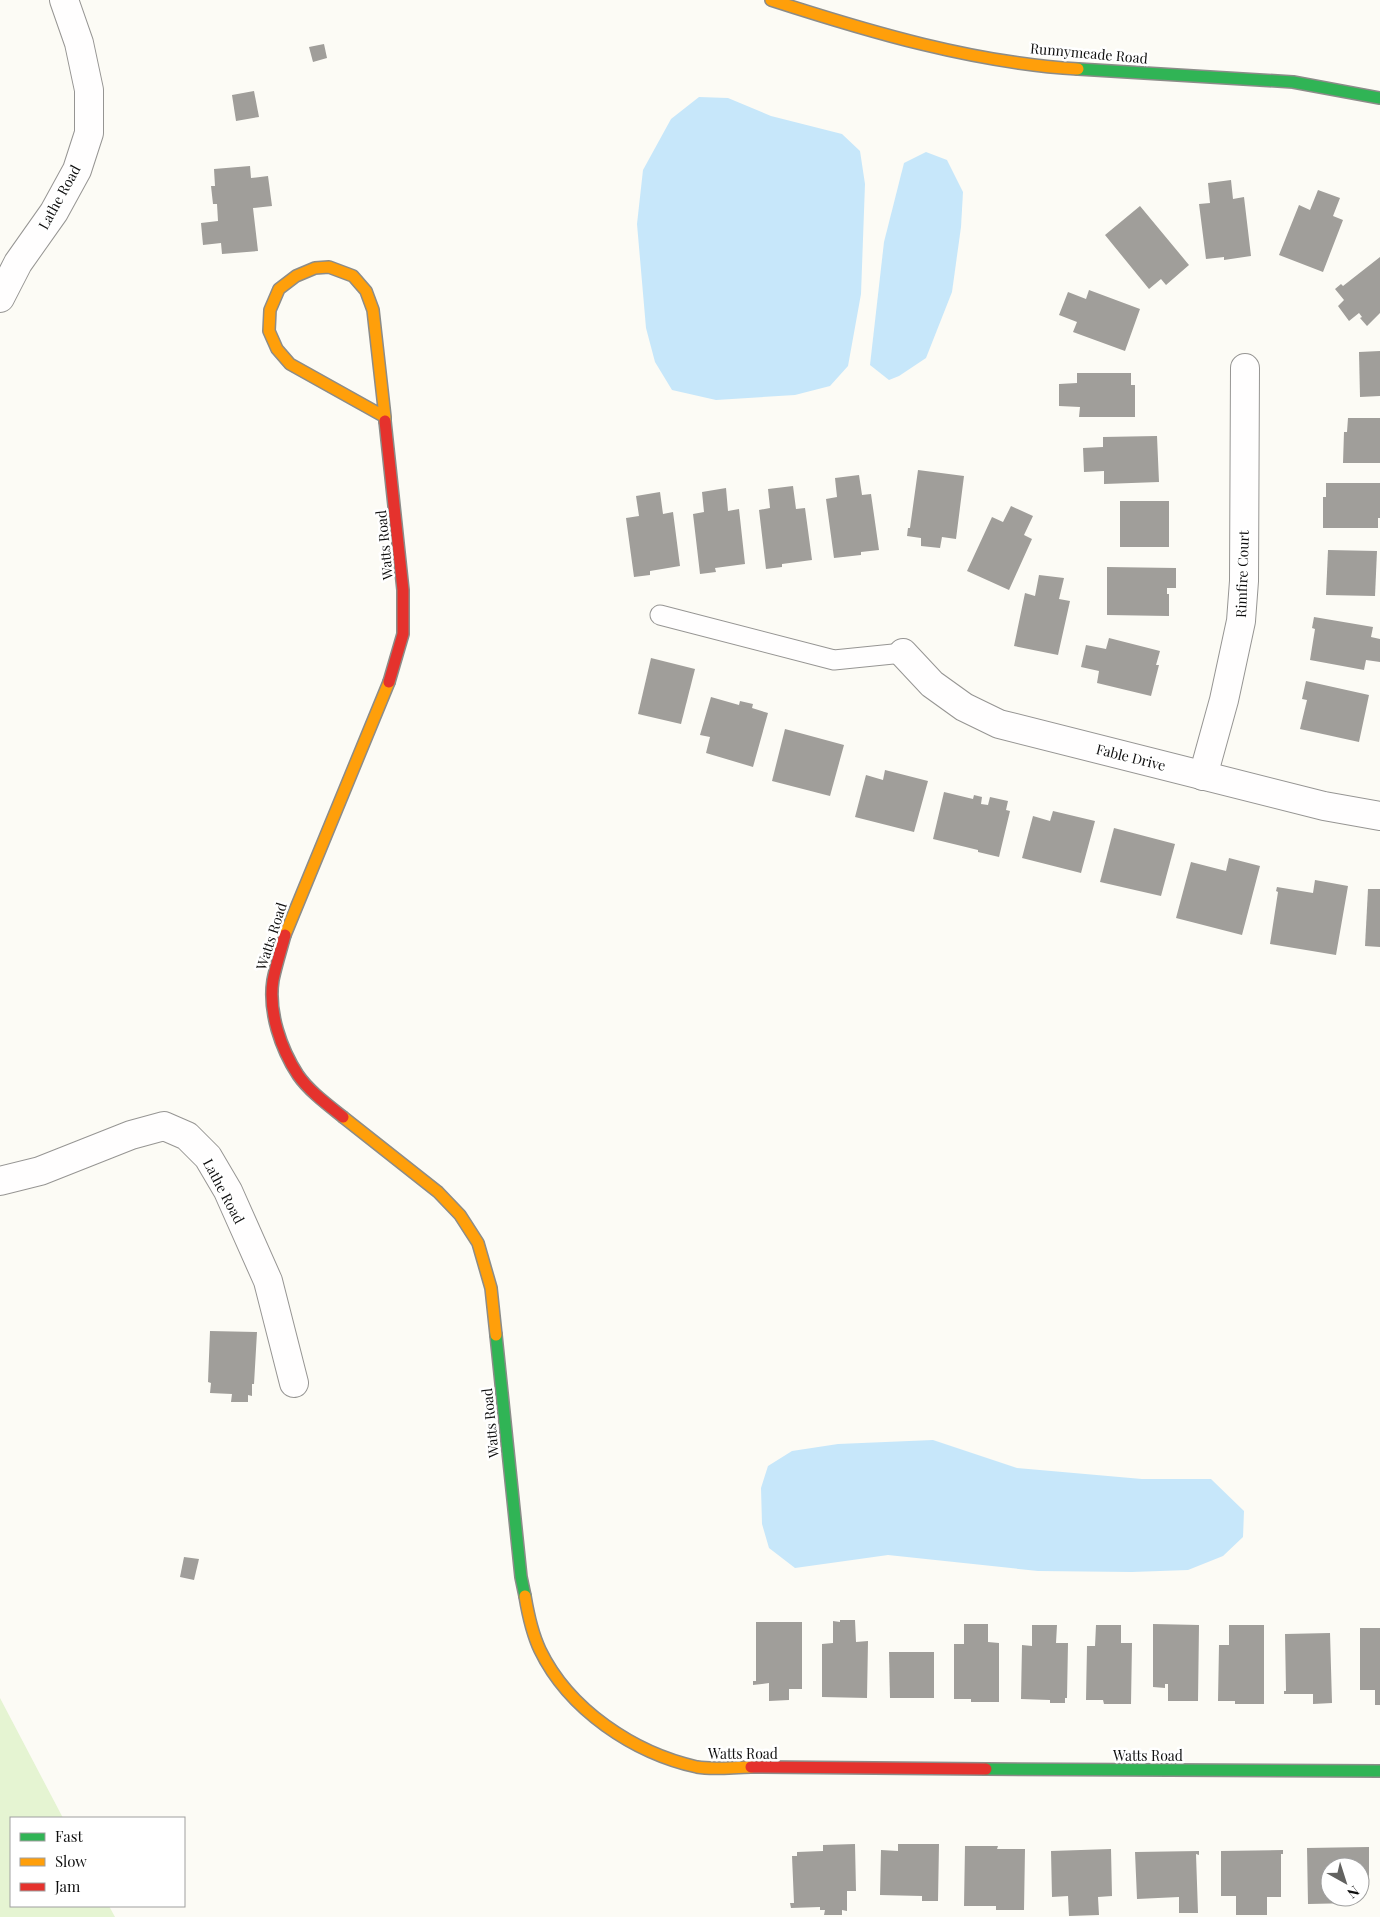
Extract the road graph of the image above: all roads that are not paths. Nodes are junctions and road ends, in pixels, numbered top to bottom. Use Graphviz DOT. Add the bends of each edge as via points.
graph roads {
  1 [pos="64,0"];
  2 [pos="771,0"];
  3 [pos="1380,98"];
  4 [pos="0,298"];
  5 [pos="1245,368"];
  6 [pos="385,417"];
  7 [pos="660,615"];
  8 [pos="903,653"];
  9 [pos="1203,776"];
  10 [pos="1380,816"];
  11 [pos="0,1181"];
  12 [pos="294,1383"];
  13 [pos="1380,1771"];
  1 -- 4 [label="street, Lathe Road" via="79,43 89,90 89,133 77,170 54,212 18,263"];
  2 -- 3 [label="street, Runnymeade Road" via="851,26 955,52 1059,68 1293,82"];
  5 -- 9 [label="street, Rimfire Court" via="1241,621"];
  6 -- 6 [label="street, Watts Road" via="373,310 366,291 353,276 329,267 315,268 296,276 279,289 270,310 269,331 277,350 290,364"];
  6 -- 13 [label="street, Watts Road" via="403,590 403,634 392,675 286,930 273,981 273,1012 284,1047 299,1076 326,1104 438,1192 460,1215 478,1243 491,1288 521,1577 531,1625 543,1658 565,1689 591,1714 626,1737 660,1755 699,1768"];
  7 -- 8 [label="lane" via="834,660"];
  8 -- 9 [label="street, Fable Drive" via="948,696 999,724"];
  9 -- 10 [label="street, Fable Drive" via="1324,806"];
  11 -- 12 [label="street, Lathe Road" via="40,1171 131,1135 164,1126 187,1136 208,1157 228,1191 268,1281"];
}
